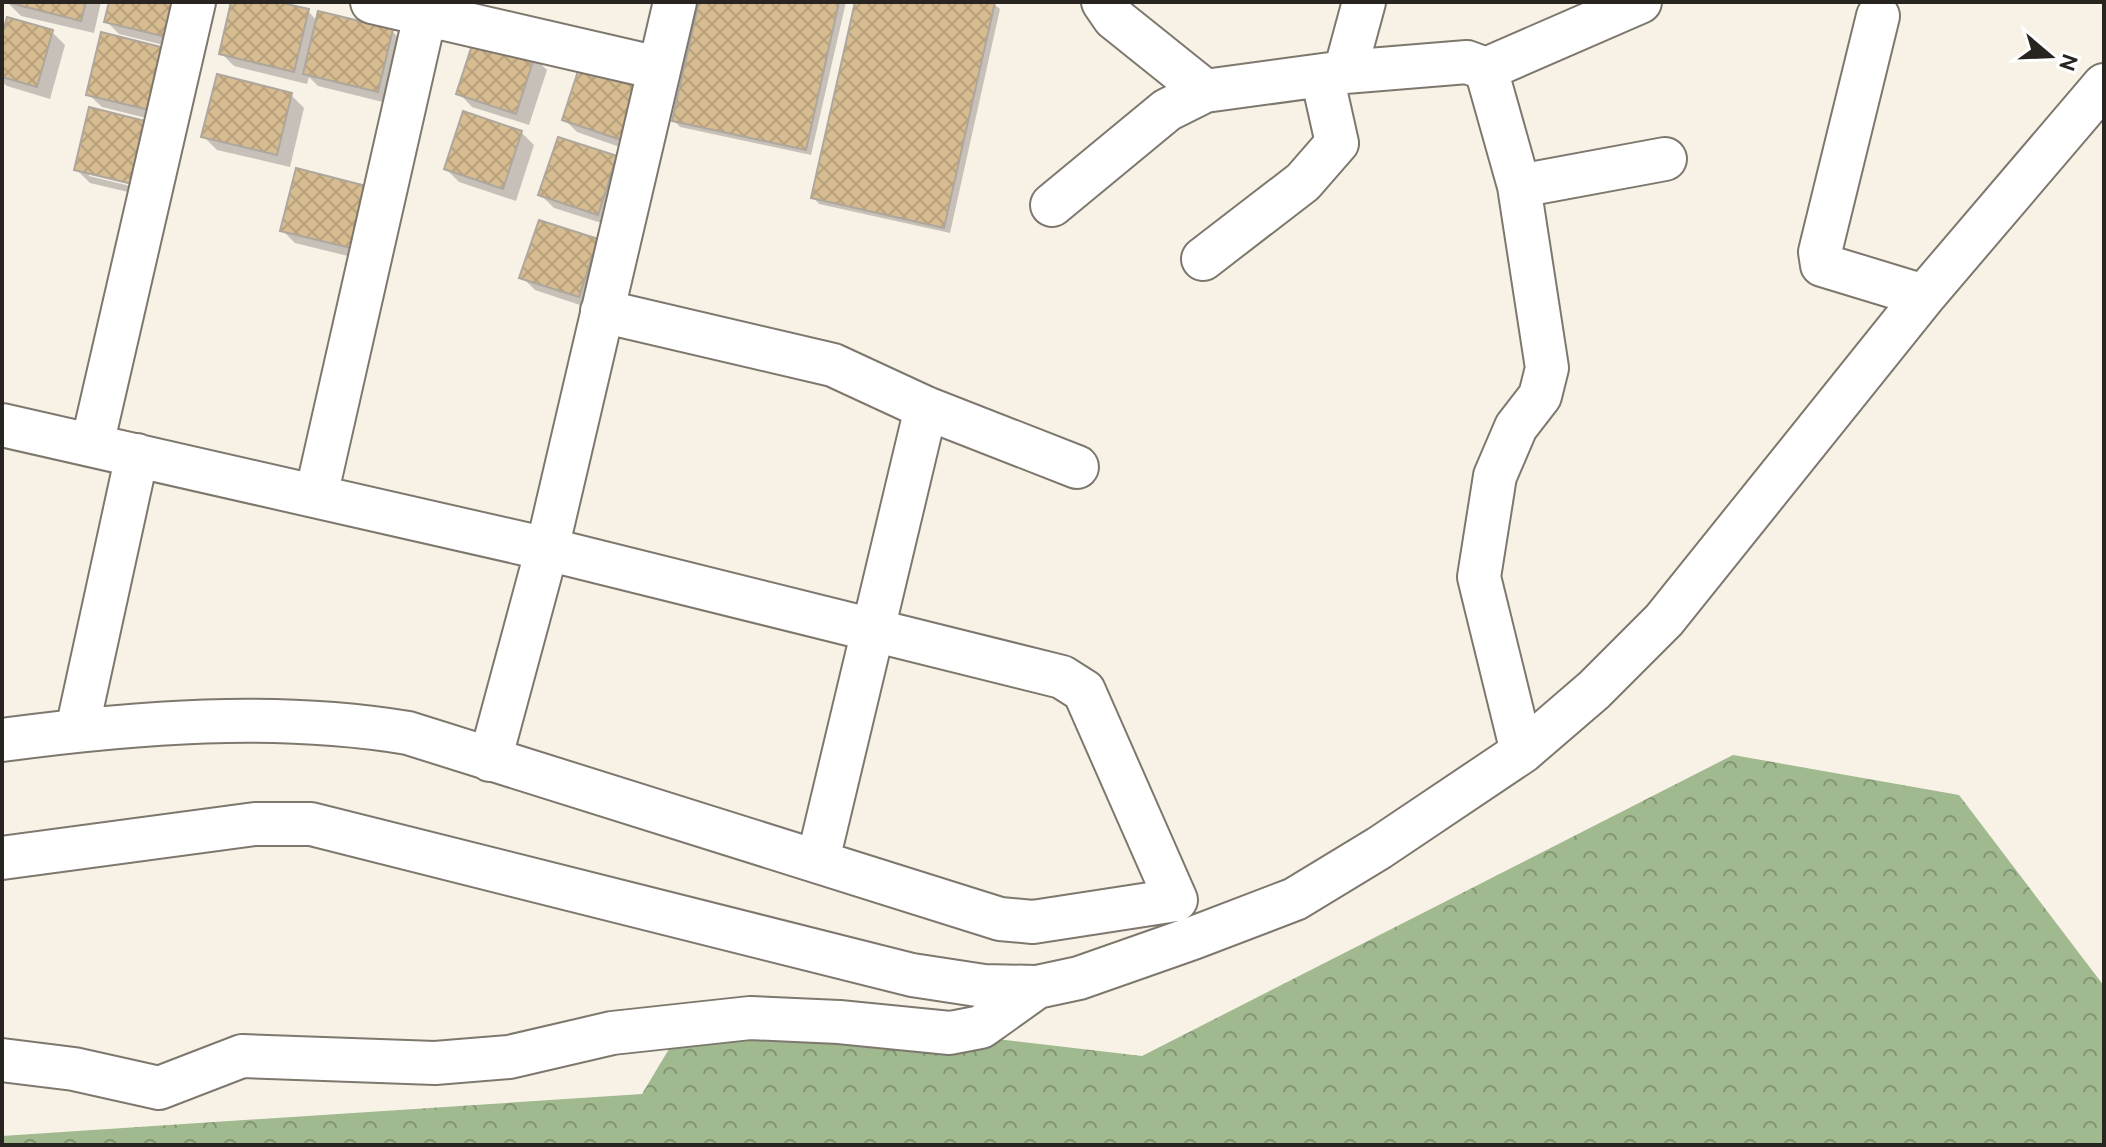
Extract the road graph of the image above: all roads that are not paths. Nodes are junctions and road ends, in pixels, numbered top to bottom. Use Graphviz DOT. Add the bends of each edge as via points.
graph roads {
  1 [pos="194,2"];
  2 [pos="372,2"];
  3 [pos="675,2"];
  4 [pos="1103,2"];
  5 [pos="1364,2"];
  6 [pos="1640,2"];
  7 [pos="426,8"];
  8 [pos="1878,16"];
  9 [pos="1576,18"];
  10 [pos="658,68"];
  11 [pos="1486,69"];
  12 [pos="1333,74"];
  13 [pos="2104,85"];
  14 [pos="1205,91"];
  15 [pos="1665,159"];
  16 [pos="1519,186"];
  17 [pos="1052,205"];
  18 [pos="1203,259"];
  19 [pos="1924,296"];
  20 [pos="602,311"];
  21 [pos="926,408"];
  22 [pos="2,425"];
  23 [pos="92,445"];
  24 [pos="137,455"];
  25 [pos="1077,467"];
  26 [pos="316,496"];
  27 [pos="547,549"];
  28 [pos="873,629"];
  29 [pos="77,730"];
  30 [pos="2,740"];
  31 [pos="1522,752"];
  32 [pos="490,760"];
  33 [pos="2,858"];
  34 [pos="818,860"];
  35 [pos="1176,900"];
  36 [pos="1193,938"];
  37 [pos="1037,987"];
  38 [pos="2,1060"];
  1 -- 23 [label="street"];
  2 -- 7 [label="street"];
  3 -- 10 [label="street"];
  4 -- 14 [label="street" via="1114,18"];
  5 -- 12 [label="street"];
  6 -- 9 [label="street"];
  7 -- 10 [label="street"];
  7 -- 26 [label="street"];
  8 -- 19 [label="street" via="1820,252 1822,265"];
  9 -- 11 [label="street"];
  10 -- 20 [label="street"];
  11 -- 12 [label="street" via="1467,62"];
  11 -- 16 [label="street"];
  12 -- 14 [label="street"];
  12 -- 18 [label="street" via="1337,143 1303,182"];
  13 -- 19 [label="street"];
  14 -- 17 [label="street" via="1167,110"];
  15 -- 16 [label="street"];
  16 -- 31 [label="street" via="1547,368 1540,396 1516,427 1495,476 1479,577"];
  19 -- 31 [label="street" via="1664,620"];
  20 -- 21 [label="street" via="833,365"];
  20 -- 27 [label="street"];
  21 -- 25 [label="street"];
  21 -- 28 [label="street"];
  22 -- 23 [label="street"];
  23 -- 24 [label="street"];
  24 -- 26 [label="street"];
  24 -- 29 [label="street"];
  26 -- 27 [label="street"];
  27 -- 28 [label="street"];
  27 -- 32 [label="street"];
  28 -- 34 [label="street"];
  28 -- 35 [label="street" via="1062,677 1084,691"];
  29 -- 30 [label="street"];
  29 -- 32 [label="street" via="260,718 353,724 408,733"];
  31 -- 36 [label="street" via="1295,899"];
  32 -- 34 [label="street"];
  33 -- 37 [label="street" via="255,824 311,824 912,975 984,986"];
  34 -- 35 [label="street" via="1000,919 1033,922"];
  35 -- 36 [label="street"];
  36 -- 37 [label="street"];
  37 -- 38 [label="street" via="981,1027 950,1033 750,1018 612,1033 509,1057 465,1061 242,1056 159,1088"];
}
